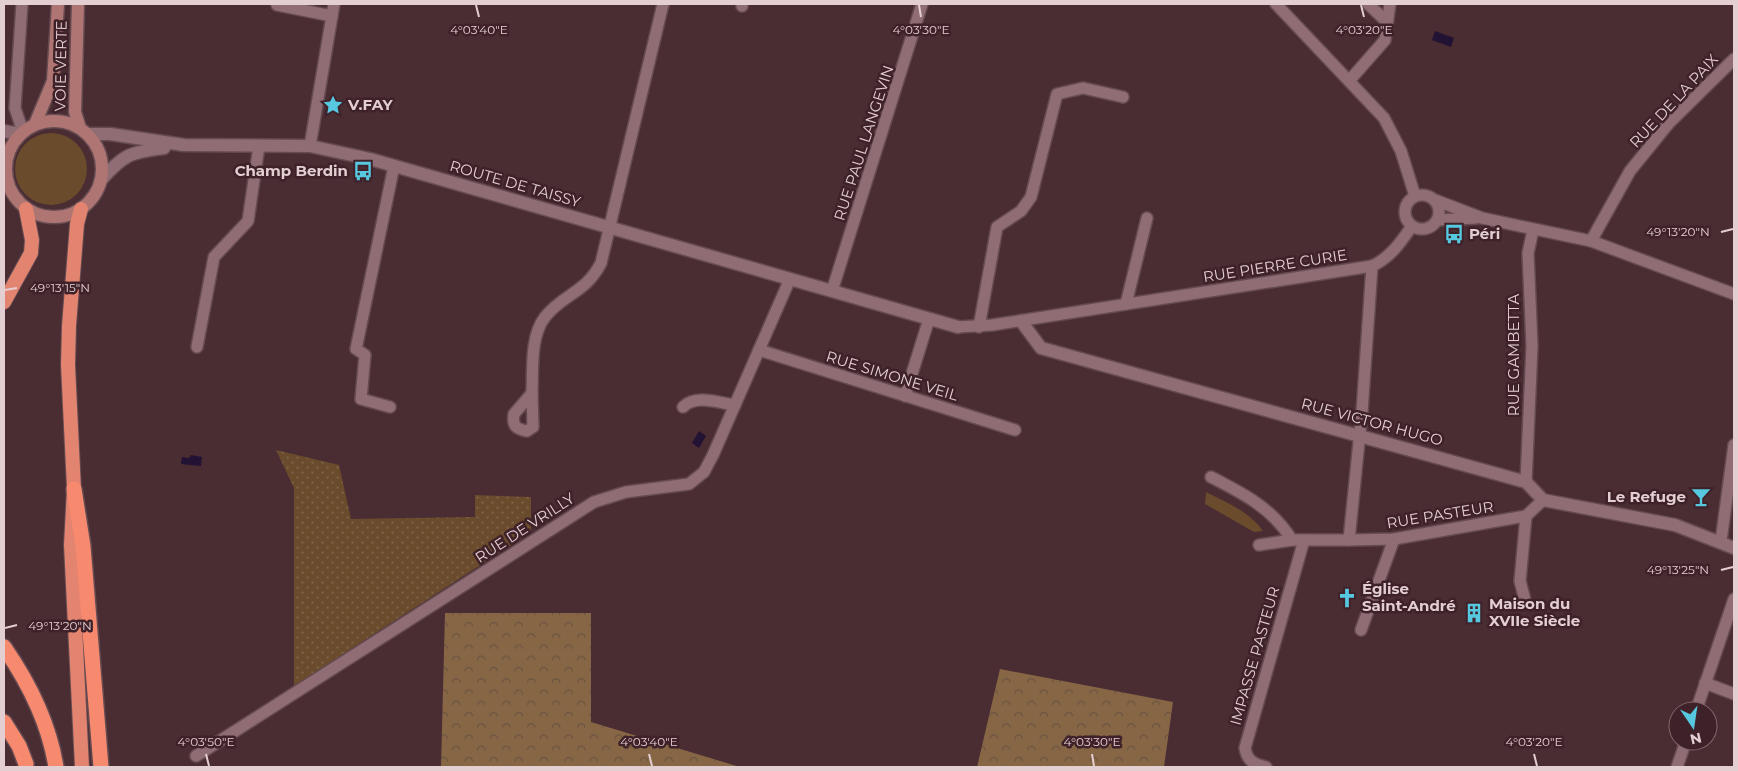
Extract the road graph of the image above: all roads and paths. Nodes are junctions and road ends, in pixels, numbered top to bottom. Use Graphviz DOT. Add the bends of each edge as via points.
graph roads {
  1 [pos="22,4"];
  2 [pos="58,4"];
  3 [pos="78,4"];
  4 [pos="277,4"];
  5 [pos="334,4"];
  6 [pos="663,4"];
  7 [pos="922,4"];
  8 [pos="1276,4"];
  9 [pos="1368,4"];
  10 [pos="1390,4"];
  11 [pos="332,16"];
  12 [pos="1387,22"];
  13 [pos="1734,59"];
  14 [pos="1349,81"];
  15 [pos="1123,97"];
  16 [pos="35,124"];
  17 [pos="4,131"];
  18 [pos="84,131"];
  19 [pos="22,133"];
  20 [pos="184,145"];
  21 [pos="259,146"];
  22 [pos="310,146"];
  23 [pos="394,166"];
  24 [pos="5,174"];
  25 [pos="101,180"];
  26 [pos="1416,196"];
  27 [pos="1435,200"];
  28 [pos="26,209"];
  29 [pos="82,209"];
  30 [pos="1147,218"];
  31 [pos="1482,218"];
  32 [pos="1438,220"];
  33 [pos="1412,226"];
  34 [pos="610,228"];
  35 [pos="1534,230"];
  36 [pos="1591,241"];
  37 [pos="1372,266"];
  38 [pos="790,279"];
  39 [pos="832,291"];
  40 [pos="1734,294"];
  41 [pos="4,302"];
  42 [pos="1126,304"];
  43 [pos="930,319"];
  44 [pos="1021,321"];
  45 [pos="958,327"];
  46 [pos="979,327"];
  47 [pos="197,347"];
  48 [pos="759,350"];
  49 [pos="532,393"];
  50 [pos="905,396"];
  51 [pos="735,405"];
  52 [pos="390,407"];
  53 [pos="683,407"];
  54 [pos="1016,430"];
  55 [pos="1360,436"];
  56 [pos="1734,445"];
  57 [pos="1211,477"];
  58 [pos="1526,482"];
  59 [pos="74,489"];
  60 [pos="1543,500"];
  61 [pos="1526,516"];
  62 [pos="1394,539"];
  63 [pos="1298,540"];
  64 [pos="1349,540"];
  65 [pos="1721,541"];
  66 [pos="1259,545"];
  67 [pos="1734,548"];
  68 [pos="1734,599"];
  69 [pos="1525,600"];
  70 [pos="1362,630"];
  71 [pos="4,647"];
  72 [pos="1705,683"];
  73 [pos="1734,694"];
  74 [pos="1699,701"];
  75 [pos="4,722"];
  76 [pos="1683,751"];
  77 [pos="196,756"];
  78 [pos="27,765"];
  79 [pos="56,767"];
  80 [pos="82,767"];
  81 [pos="101,767"];
  82 [pos="1266,767"];
  83 [pos="1677,767"];
  1 -- 19 [label="street" via="15,108"];
  2 -- 16 [label="main road, VOIE VERTE" via="53,82"];
  3 -- 18 [label="main road, VOIE VERTE" via="75,112"];
  4 -- 11 [label="street"];
  5 -- 11 [label="street"];
  6 -- 34 [label="street"];
  7 -- 39 [label="street, RUE PAUL LANGEVIN"];
  8 -- 14 [label="street"];
  9 -- 12 [label="street"];
  10 -- 12 [label="street"];
  11 -- 22 [label="street"];
  12 -- 14 [label="street" via="1385,40"];
  13 -- 36 [label="street, RUE DE LA PAIX" via="1670,123 1630,171"];
  14 -- 26 [label="street" via="1384,118 1401,151"];
  15 -- 46 [label="street" via="1083,88 1057,94 1031,197 1021,211 997,227"];
  16 -- 18 [label="main road" via="66,122"];
  16 -- 19 [label="main road"];
  17 -- 19 [label="street"];
  18 -- 20 [label="street, ROUTE DE TAISSY"];
  18 -- 25 [label="main road" via="100,155"];
  19 -- 24 [label="main road" via="8,153"];
  20 -- 21 [label="street, ROUTE DE TAISSY"];
  20 -- 25 [label="street, ROUTE DE TAISSY" via="134,151 116,162"];
  21 -- 22 [label="street, ROUTE DE TAISSY"];
  21 -- 47 [label="street" via="248,221 214,257"];
  22 -- 23 [label="street, ROUTE DE TAISSY"];
  23 -- 34 [label="street, ROUTE DE TAISSY"];
  23 -- 52 [label="street" via="356,349 366,356 361,399"];
  24 -- 28 [label="main road" via="17,200"];
  25 -- 29 [label="main road" via="94,196"];
  26 -- 27 [label="street"];
  26 -- 33 [label="street" via="1408,202 1405,210 1406,219"];
  27 -- 31 [label="street"];
  27 -- 32 [label="street" via="1439,206"];
  28 -- 29 [label="main road" via="54,217"];
  28 -- 41 [label="highway" via="32,240 30,252"];
  29 -- 59 [label="highway" via="77,224 69,326"];
  30 -- 42 [label="street"];
  31 -- 32 [label="street"];
  31 -- 35 [label="street"];
  32 -- 33 [label="street" via="1426,229"];
  33 -- 37 [label="street, RUE PIERRE CURIE" via="1387,256"];
  34 -- 38 [label="street, ROUTE DE TAISSY"];
  34 -- 49 [label="street" via="594,277 544,318 535,342"];
  35 -- 36 [label="street"];
  35 -- 58 [label="street, RUE GAMBETTA" via="1528,253 1532,346"];
  36 -- 40 [label="street"];
  37 -- 42 [label="street, RUE PIERRE CURIE"];
  37 -- 55 [label="street"];
  38 -- 39 [label="street, ROUTE DE TAISSY"];
  38 -- 48 [label="street, RUE DE VRILLY"];
  39 -- 43 [label="street"];
  42 -- 44 [label="street, RUE PIERRE CURIE"];
  43 -- 45 [label="street"];
  43 -- 50 [label="street"];
  44 -- 46 [label="street, RUE PIERRE CURIE"];
  44 -- 55 [label="street, RUE VICTOR HUGO" via="1041,348"];
  45 -- 46 [label="street, RUE PIERRE CURIE"];
  48 -- 50 [label="street, RUE SIMONE VEIL"];
  48 -- 51 [label="street, RUE DE VRILLY"];
  50 -- 54 [label="street, RUE SIMONE VEIL"];
  51 -- 53 [label="street" via="700,400 688,402"];
  51 -- 77 [label="street, RUE DE VRILLY" via="713,455 697,480 677,487 626,492 594,502"];
  55 -- 58 [label="street, RUE VICTOR HUGO"];
  55 -- 64 [label="street"];
  56 -- 65 [label="street"];
  57 -- 63 [label="street" via="1252,498"];
  58 -- 60 [label="street"];
  59 -- 80 [label="highway" via="71,545"];
  59 -- 81 [label="highway" via="84,546"];
  60 -- 61 [label="street"];
  60 -- 65 [label="street" via="1675,525"];
  61 -- 62 [label="street, RUE PASTEUR"];
  61 -- 69 [label="street" via="1520,581"];
  62 -- 64 [label="street, RUE PASTEUR"];
  62 -- 70 [label="street"];
  63 -- 64 [label="street"];
  63 -- 66 [label="street"];
  63 -- 82 [label="street, IMPASSE PASTEUR" via="1245,748 1252,763"];
  65 -- 67 [label="street"];
  68 -- 72 [label="street"];
  71 -- 79 [label="highway" via="33,696"];
  72 -- 73 [label="street"];
  72 -- 74 [label="street"];
  75 -- 78 [label="highway"];
  76 -- 83 [label="street"];
}
